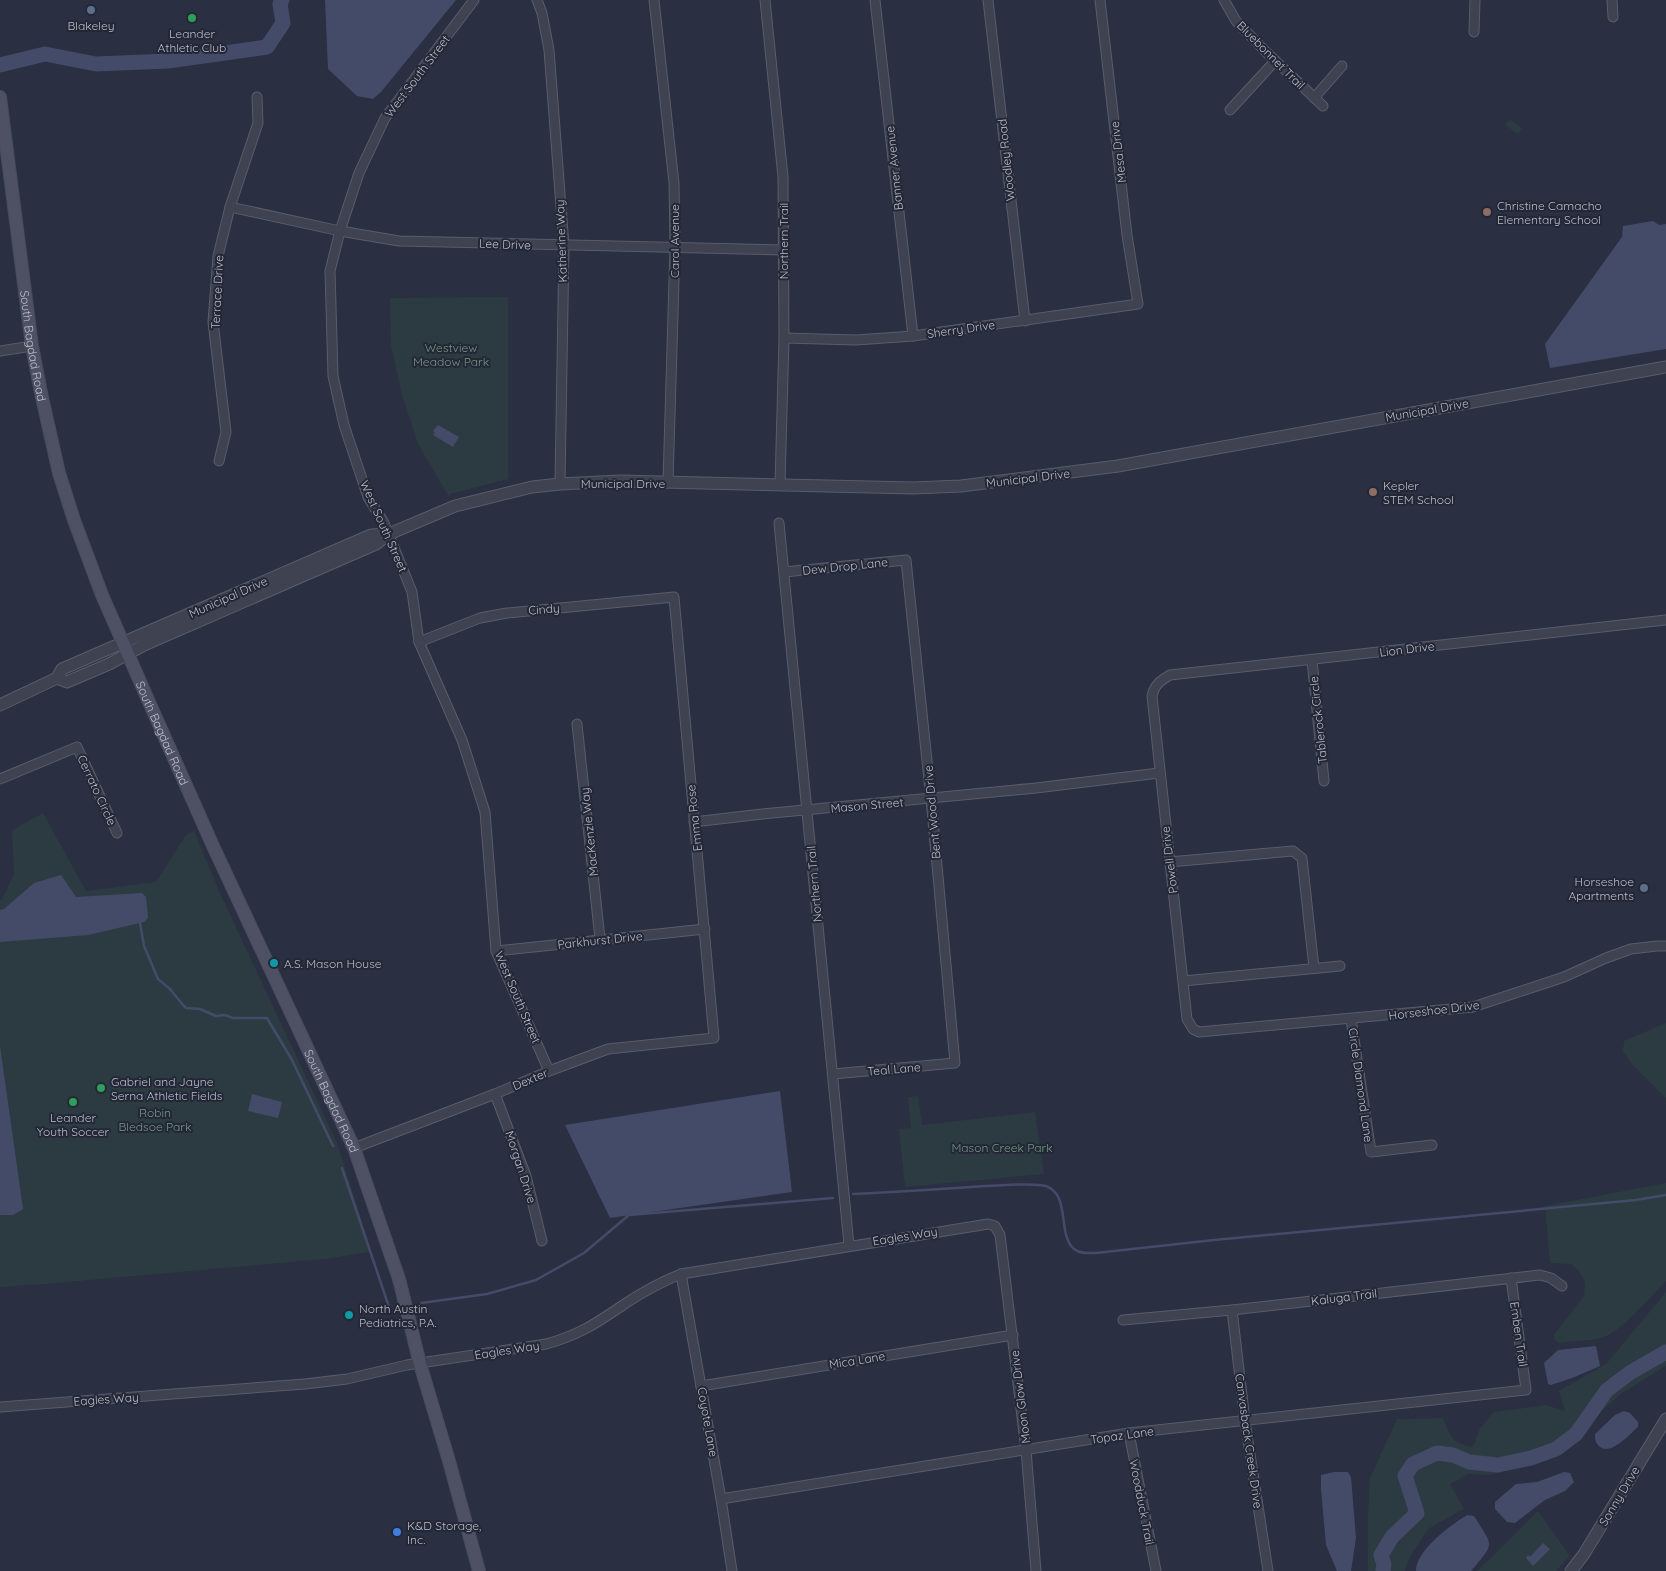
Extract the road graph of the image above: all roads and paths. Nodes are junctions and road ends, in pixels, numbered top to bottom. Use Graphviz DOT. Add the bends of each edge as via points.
graph roads {
  1 [pos="474,0"];
  2 [pos="537,0"];
  3 [pos="654,0"];
  4 [pos="765,0"];
  5 [pos="875,0"];
  6 [pos="988,0"];
  7 [pos="1100,0"];
  8 [pos="1224,0"];
  9 [pos="1475,0"];
  10 [pos="1612,0"];
  11 [pos="1613,17"];
  12 [pos="1474,32"];
  13 [pos="1275,61"];
  14 [pos="1342,66"];
  15 [pos="0,97"];
  16 [pos="256,97"];
  17 [pos="1314,98"];
  18 [pos="1323,106"];
  19 [pos="1230,110"];
  20 [pos="230,206"];
  21 [pos="340,231"];
  22 [pos="564,246"];
  23 [pos="675,247"];
  24 [pos="784,250"];
  25 [pos="1138,304"];
  26 [pos="1025,321"];
  27 [pos="912,336"];
  28 [pos="784,338"];
  29 [pos="32,346"];
  30 [pos="0,350"];
  31 [pos="1666,367"];
  32 [pos="219,461"];
  33 [pos="668,482"];
  34 [pos="560,484"];
  35 [pos="780,484"];
  36 [pos="779,523"];
  37 [pos="388,534"];
  38 [pos="906,560"];
  39 [pos="784,572"];
  40 [pos="674,597"];
  41 [pos="1666,620"];
  42 [pos="419,642"];
  43 [pos="126,648"];
  44 [pos="1312,660"];
  45 [pos="1154,689"];
  46 [pos="0,705"];
  47 [pos="577,724"];
  48 [pos="1159,773"];
  49 [pos="0,779"];
  50 [pos="1324,781"];
  51 [pos="931,799"];
  52 [pos="807,810"];
  53 [pos="694,822"];
  54 [pos="117,833"];
  55 [pos="1169,862"];
  56 [pos="704,929"];
  57 [pos="600,940"];
  58 [pos="1666,946"];
  59 [pos="496,951"];
  60 [pos="1340,966"];
  61 [pos="1314,968"];
  62 [pos="1183,981"];
  63 [pos="1351,1019"];
  64 [pos="1193,1029"];
  65 [pos="714,1038"];
  66 [pos="955,1063"];
  67 [pos="549,1071"];
  68 [pos="833,1074"];
  69 [pos="495,1094"];
  70 [pos="1432,1145"];
  71 [pos="354,1148"];
  72 [pos="995,1226"];
  73 [pos="542,1241"];
  74 [pos="849,1245"];
  75 [pos="681,1274"];
  76 [pos="1511,1278"];
  77 [pos="1562,1286"];
  78 [pos="1232,1310"];
  79 [pos="1123,1320"];
  80 [pos="1013,1335"];
  81 [pos="420,1364"];
  82 [pos="701,1386"];
  83 [pos="1526,1390"];
  84 [pos="0,1407"];
  85 [pos="1666,1419"];
  86 [pos="1245,1421"];
  87 [pos="1128,1433"];
  88 [pos="1026,1450"];
  89 [pos="721,1499"];
  90 [pos="479,1571"];
  91 [pos="732,1571"];
  92 [pos="1036,1571"];
  93 [pos="1156,1571"];
  94 [pos="1268,1571"];
  95 [pos="1571,1571"];
  1 -- 21 [label="street, West South Street" via="385,118 359,173"];
  2 -- 22 [label="street, Katherine Way" via="549,50"];
  3 -- 23 [label="street, Carol Avenue" via="674,183"];
  4 -- 24 [label="street, Northern Trail" via="783,177"];
  5 -- 27 [label="street, Banner Avenue"];
  6 -- 26 [label="street, Woodley Road"];
  7 -- 25 [label="street, Mesa Drive"];
  8 -- 13 [label="street, Bluebonnet Trail" via="1236,21"];
  9 -- 12 [label="street"];
  10 -- 11 [label="street"];
  13 -- 17 [label="street, Bluebonnet Trail"];
  13 -- 19 [label="street"];
  14 -- 17 [label="street"];
  15 -- 29 [label="main road, South Bagdad Road"];
  16 -- 20 [label="street, Terrace Drive" via="258,123"];
  17 -- 18 [label="street, Bluebonnet Trail"];
  20 -- 21 [label="street, Lee Drive"];
  20 -- 32 [label="street, Terrace Drive" via="218,256 213,322 226,432"];
  21 -- 22 [label="street, Lee Drive" via="399,241"];
  21 -- 37 [label="street, West South Street" via="330,271 333,376 344,425 368,497"];
  22 -- 23 [label="street, Lee Drive"];
  22 -- 34 [label="street, Katherine Way"];
  23 -- 24 [label="street, Lee Drive"];
  23 -- 33 [label="street, Carol Avenue"];
  24 -- 28 [label="street, Northern Trail"];
  25 -- 26 [label="street, Sherry Drive"];
  26 -- 27 [label="street, Sherry Drive"];
  27 -- 28 [label="street, Sherry Drive" via="856,340"];
  28 -- 35 [label="street, Northern Trail"];
  29 -- 30 [label="street"];
  29 -- 43 [label="main road, South Bagdad Road" via="59,473 90,565"];
  31 -- 35 [label="street, Municipal Drive" via="1069,473 942,487"];
  33 -- 34 [label="street, Municipal Drive"];
  33 -- 35 [label="street, Municipal Drive"];
  34 -- 37 [label="street, Municipal Drive" via="532,486 482,498"];
  36 -- 39 [label="street, Northern Trail"];
  37 -- 42 [label="street, West South Street" via="412,592"];
  37 -- 43 [label="street, Municipal Drive" via="370,535 311,566 192,618 144,645"];
  38 -- 39 [label="street, Dew Drop Lane"];
  38 -- 51 [label="street, Bent Wood Drive"];
  39 -- 52 [label="street, Northern Trail"];
  40 -- 42 [label="street, Cindy" via="507,613 480,618"];
  40 -- 53 [label="street, Emma Rose"];
  41 -- 44 [label="street, Lion Drive"];
  42 -- 59 [label="street, West South Street" via="462,740 485,812"];
  43 -- 46 [label="street, Municipal Drive" via="109,664 67,682 58,678"];
  43 -- 71 [label="main road, South Bagdad Road" via="209,837"];
  44 -- 45 [label="street, Lion Drive" via="1170,676 1159,681"];
  44 -- 50 [label="street, Tablerock Circle"];
  45 -- 48 [label="street, Powell Drive"];
  47 -- 57 [label="street, MacKenzie Way"];
  48 -- 51 [label="street, Mason Street"];
  48 -- 55 [label="street, Powell Drive"];
  49 -- 54 [label="street, Cerrato Circle" via="77,747"];
  51 -- 52 [label="street, Mason Street"];
  51 -- 66 [label="street, Bent Wood Drive"];
  52 -- 53 [label="street, Mason Street"];
  52 -- 68 [label="street, Northern Trail"];
  53 -- 56 [label="street, Emma Rose"];
  55 -- 61 [label="street" via="1292,851 1302,858"];
  55 -- 62 [label="street, Powell Drive"];
  56 -- 57 [label="street, Parkhurst Drive"];
  56 -- 65 [label="street, Emma Rose"];
  57 -- 59 [label="street, Parkhurst Drive"];
  58 -- 63 [label="street, Horseshoe Drive" via="1632,949 1564,977 1473,1007"];
  59 -- 67 [label="street, West South Street"];
  60 -- 61 [label="street"];
  61 -- 62 [label="street"];
  62 -- 64 [label="street, Powell Drive" via="1188,1019"];
  63 -- 64 [label="street, Horseshoe Drive" via="1206,1032"];
  63 -- 70 [label="street, Circle Diamond Lane" via="1371,1152"];
  65 -- 67 [label="street, Dexter" via="608,1049"];
  66 -- 68 [label="street, Teal Lane"];
  67 -- 69 [label="street, Dexter"];
  68 -- 74 [label="street, Northern Trail"];
  69 -- 71 [label="street, Dexter"];
  69 -- 73 [label="street, Morgan Drive" via="526,1176"];
  71 -- 81 [label="main road, South Bagdad Road" via="399,1279"];
  72 -- 74 [label="street, Eagles Way" via="985,1224"];
  72 -- 80 [label="street, Moon Glow Drive" via="1000,1235"];
  74 -- 75 [label="street, Eagles Way"];
  75 -- 81 [label="street, Eagles Way" via="645,1291 572,1336 546,1344"];
  75 -- 82 [label="street, Coyote Lane"];
  76 -- 77 [label="street, Kaluga Trail" via="1540,1275"];
  76 -- 78 [label="street, Kaluga Trail"];
  76 -- 83 [label="street, Emben Trail"];
  78 -- 79 [label="street, Kaluga Trail"];
  78 -- 86 [label="street, Canvasback Creek Drive"];
  80 -- 82 [label="street, Mica Lane"];
  80 -- 88 [label="street, Moon Glow Drive"];
  81 -- 84 [label="street, Eagles Way" via="305,1384"];
  81 -- 90 [label="main road, South Bagdad Road"];
  82 -- 89 [label="street, Coyote Lane"];
  83 -- 86 [label="street, Topaz Lane"];
  85 -- 95 [label="street, Sonny Drive"];
  86 -- 87 [label="street, Topaz Lane"];
  86 -- 94 [label="street, Canvasback Creek Drive"];
  87 -- 88 [label="street, Topaz Lane"];
  87 -- 93 [label="street, Woodduck Trail"];
  88 -- 89 [label="street, Topaz Lane"];
  88 -- 92 [label="street, Moon Glow Drive"];
  89 -- 91 [label="street, Coyote Lane"];
}
